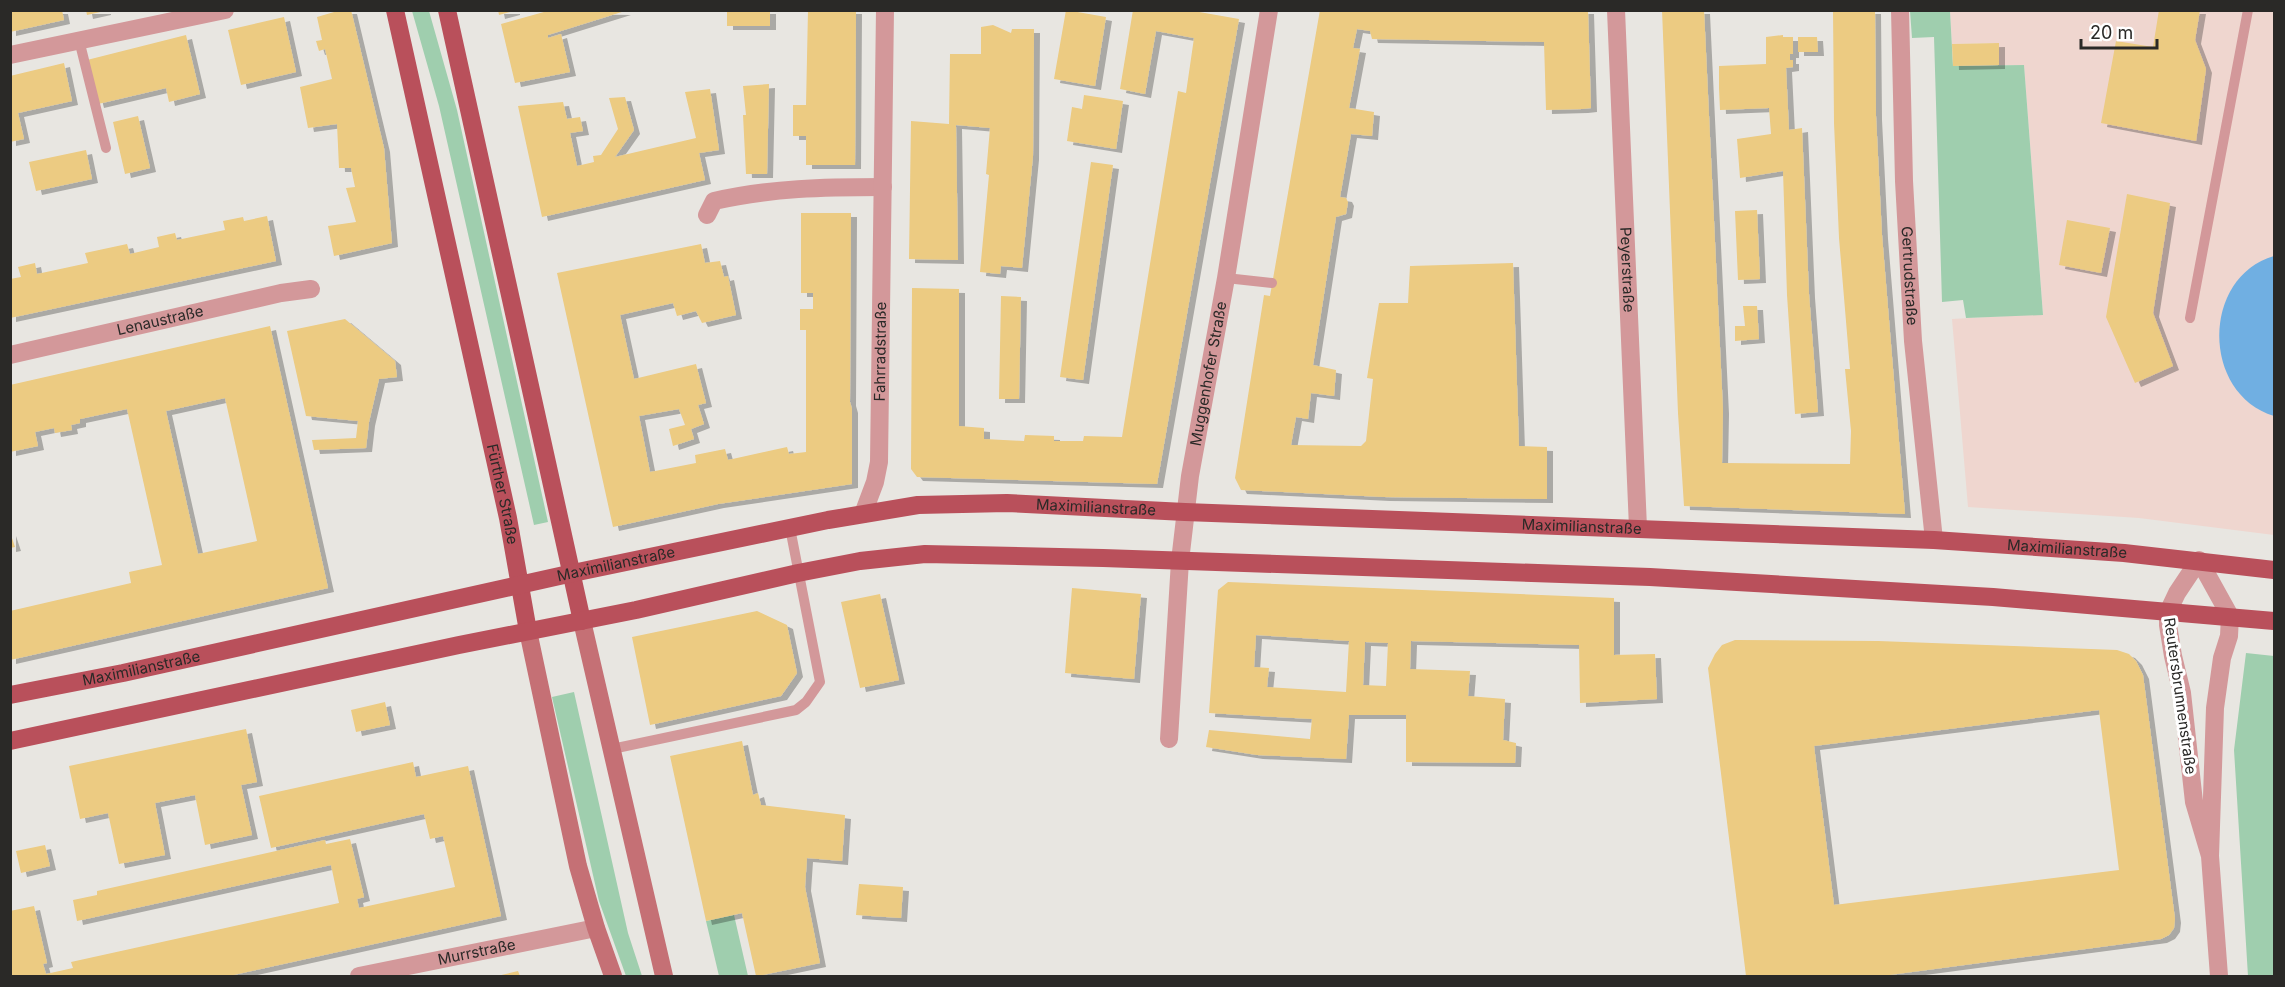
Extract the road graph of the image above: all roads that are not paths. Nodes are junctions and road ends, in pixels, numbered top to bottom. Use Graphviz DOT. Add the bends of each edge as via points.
graph roads {
  1 [pos="225,10"];
  2 [pos="395,10"];
  3 [pos="447,10"];
  4 [pos="885,10"];
  5 [pos="1269,10"];
  6 [pos="1616,10"];
  7 [pos="1900,10"];
  8 [pos="2248,10"];
  9 [pos="80,40"];
  10 [pos="10,55"];
  11 [pos="106,148"];
  12 [pos="883,187"];
  13 [pos="707,215"];
  14 [pos="1226,278"];
  15 [pos="1272,283"];
  16 [pos="311,289"];
  17 [pos="2190,318"];
  18 [pos="10,355"];
  19 [pos="1185,512"];
  20 [pos="863,514"];
  21 [pos="790,528"];
  22 [pos="1638,528"];
  23 [pos="1934,540"];
  24 [pos="2199,560"];
  25 [pos="1180,561"];
  26 [pos="2274,570"];
  27 [pos="573,573"];
  28 [pos="798,573"];
  29 [pos="521,585"];
  30 [pos="2168,612"];
  31 [pos="2230,616"];
  32 [pos="582,621"];
  33 [pos="2274,621"];
  34 [pos="528,632"];
  35 [pos="10,695"];
  36 [pos="1169,739"];
  37 [pos="10,741"];
  38 [pos="612,749"];
  39 [pos="2210,856"];
  40 [pos="596,928"];
  41 [pos="359,976"];
  42 [pos="613,976"];
  43 [pos="664,976"];
  44 [pos="2219,976"];
  1 -- 9 [label="street"];
  2 -- 29 [label="main road, Fürther Straße"];
  3 -- 27 [label="main road"];
  4 -- 12 [label="street, Fahrradstraße"];
  5 -- 14 [label="street, Muggenhofer Straße"];
  6 -- 22 [label="street, Peyerstraße"];
  7 -- 23 [label="street, Gertrudstraße" via="1912,341"];
  8 -- 17 [label="lane"];
  9 -- 10 [label="street"];
  9 -- 11 [label="lane"];
  12 -- 13 [label="street" via="807,187 745,194 714,201"];
  12 -- 20 [label="street, Fahrradstraße" via="878,473"];
  14 -- 15 [label="lane"];
  14 -- 19 [label="street, Muggenhofer Straße"];
  16 -- 18 [label="street, Lenaustraße"];
  19 -- 20 [label="main road, Maximilianstraße" via="959,502"];
  19 -- 22 [label="main road, Maximilianstraße"];
  19 -- 25 [label="street, Muggenhofer Straße"];
  20 -- 21 [label="main road, Maximilianstraße"];
  21 -- 27 [label="main road, Maximilianstraße"];
  21 -- 28 [label="lane"];
  22 -- 23 [label="main road, Maximilianstraße"];
  23 -- 24 [label="main road, Maximilianstraße"];
  24 -- 26 [label="main road, Maximilianstraße"];
  24 -- 30 [label="street, Reutersbrunnenstraße"];
  24 -- 31 [label="street"];
  25 -- 28 [label="main road" via="925,554"];
  25 -- 30 [label="main road" via="1650,577 1993,597"];
  25 -- 36 [label="street, Muggenhofer Straße"];
  27 -- 29 [label="main road, Maximilianstraße"];
  27 -- 32 [label="main road"];
  28 -- 32 [label="main road"];
  28 -- 38 [label="lane" via="820,682 806,702 796,710"];
  29 -- 34 [label="main road, Fürther Straße"];
  29 -- 35 [label="main road, Maximilianstraße"];
  30 -- 31 [label="main road"];
  30 -- 39 [label="street, Reutersbrunnenstraße" via="2172,657 2182,693 2193,802"];
  31 -- 33 [label="main road"];
  31 -- 39 [label="street, Reutersbrunnenstraße" via="2215,708"];
  32 -- 34 [label="main road"];
  32 -- 38 [label="main road"];
  34 -- 37 [label="main road"];
  34 -- 40 [label="main road, Fürther Straße" via="578,866"];
  38 -- 43 [label="main road"];
  39 -- 44 [label="street, Reutersbrunnenstraße"];
  40 -- 41 [label="street, Murrstraße"];
  40 -- 42 [label="main road, Fürther Straße"];
}
